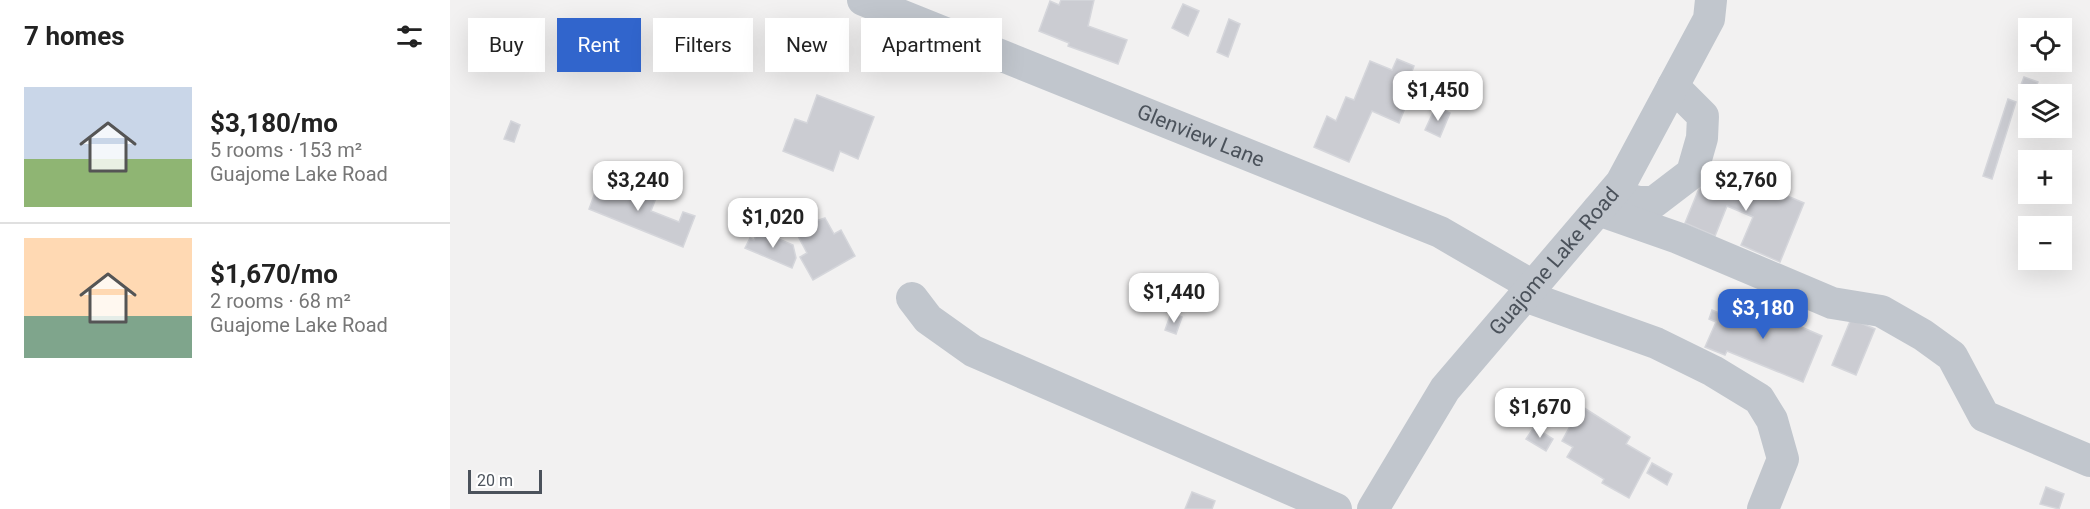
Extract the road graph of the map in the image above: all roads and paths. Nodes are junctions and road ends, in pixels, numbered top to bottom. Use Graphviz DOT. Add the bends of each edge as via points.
graph roads {
  1 [pos="863,0"];
  2 [pos="1711,0"];
  3 [pos="1673,86"];
  4 [pos="1604,202"];
  5 [pos="1529,291"];
  6 [pos="912,298"];
  7 [pos="2090,461"];
  8 [pos="1336,509"];
  9 [pos="1373,509"];
  10 [pos="1764,509"];
  1 -- 5 [label="street, Glenview Lane" via="1440,232"];
  2 -- 3 [label="street, Guajome Lake Road" via="1709,19"];
  3 -- 4 [label="street, Guajome Lake Road" via="1621,183"];
  3 -- 4 [label="street" via="1703,116 1702,138 1692,173 1654,202"];
  4 -- 5 [label="street, Guajome Lake Road"];
  4 -- 7 [label="street" via="1832,303 1881,311 1952,356 1984,416"];
  5 -- 9 [label="street, Guajome Lake Road" via="1445,389"];
  5 -- 10 [label="street, Glenview Lane" via="1656,343 1713,370 1759,399 1772,420 1784,459"];
  6 -- 8 [label="street" via="928,319 973,351"];
}
